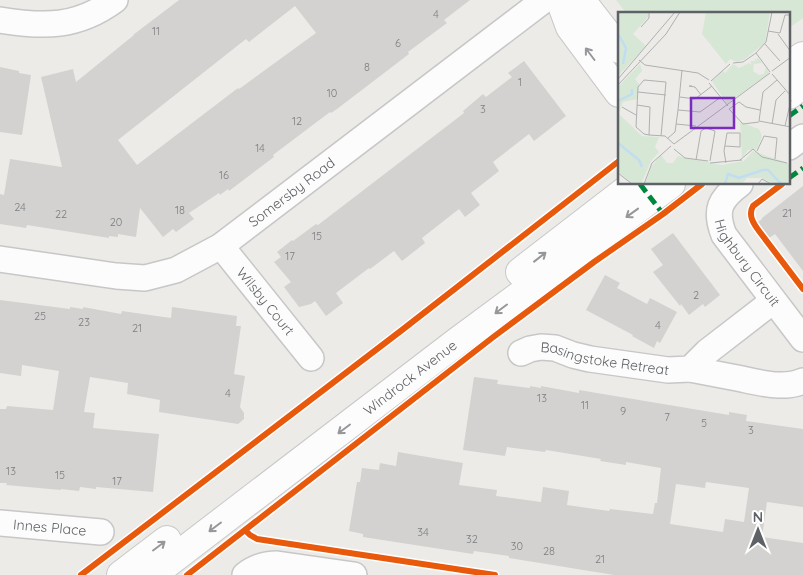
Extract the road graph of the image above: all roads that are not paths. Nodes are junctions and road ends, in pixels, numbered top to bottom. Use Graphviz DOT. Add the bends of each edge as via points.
graph roads {
  1 [pos="115,0"];
  2 [pos="544,0"];
  3 [pos="562,0"];
  4 [pos="577,0"];
  5 [pos="0,20"];
  6 [pos="618,48"];
  7 [pos="803,56"];
  8 [pos="790,65"];
  9 [pos="803,84"];
  10 [pos="618,92"];
  11 [pos="790,94"];
  12 [pos="803,137"];
  13 [pos="790,146"];
  14 [pos="633,185"];
  15 [pos="670,185"];
  16 [pos="739,185"];
  17 [pos="220,246"];
  18 [pos="0,259"];
  19 [pos="773,301"];
  20 [pos="803,339"];
  21 [pos="521,353"];
  22 [pos="311,358"];
  23 [pos="690,369"];
  24 [pos="803,381"];
  25 [pos="0,523"];
  26 [pos="101,532"];
  27 [pos="120,575"];
  28 [pos="152,575"];
  29 [pos="245,575"];
  30 [pos="354,575"];
  1 -- 5 [label="street" via="73,22 40,25"];
  2 -- 17 [label="street, Somersby Road"];
  10 -- 3 [label="street, one-way" via="570,27"];
  4 -- 6 [label="street" via="588,8"];
  7 -- 8 [label="street"];
  9 -- 11 [label="street"];
  12 -- 13 [label="street"];
  27 -- 14 [label="street, Windrock Avenue, one-way"];
  15 -- 28 [label="street, Windrock Avenue, one-way" via="458,341"];
  16 -- 19 [label="street, Highbury Circuit" via="723,199 720,226"];
  17 -- 18 [label="street, Somersby Road" via="176,270 145,278"];
  17 -- 22 [label="street, Wilsby Court"];
  19 -- 20 [label="street, Highbury Circuit"];
  19 -- 23 [label="street, Basingstoke Retreat"];
  21 -- 23 [label="street, Basingstoke Retreat" via="542,347 555,348 590,359 668,370"];
  23 -- 24 [label="street, Basingstoke Retreat" via="782,385"];
  25 -- 26 [label="street, Innes Place"];
  29 -- 30 [label="street" via="268,564"];
}
